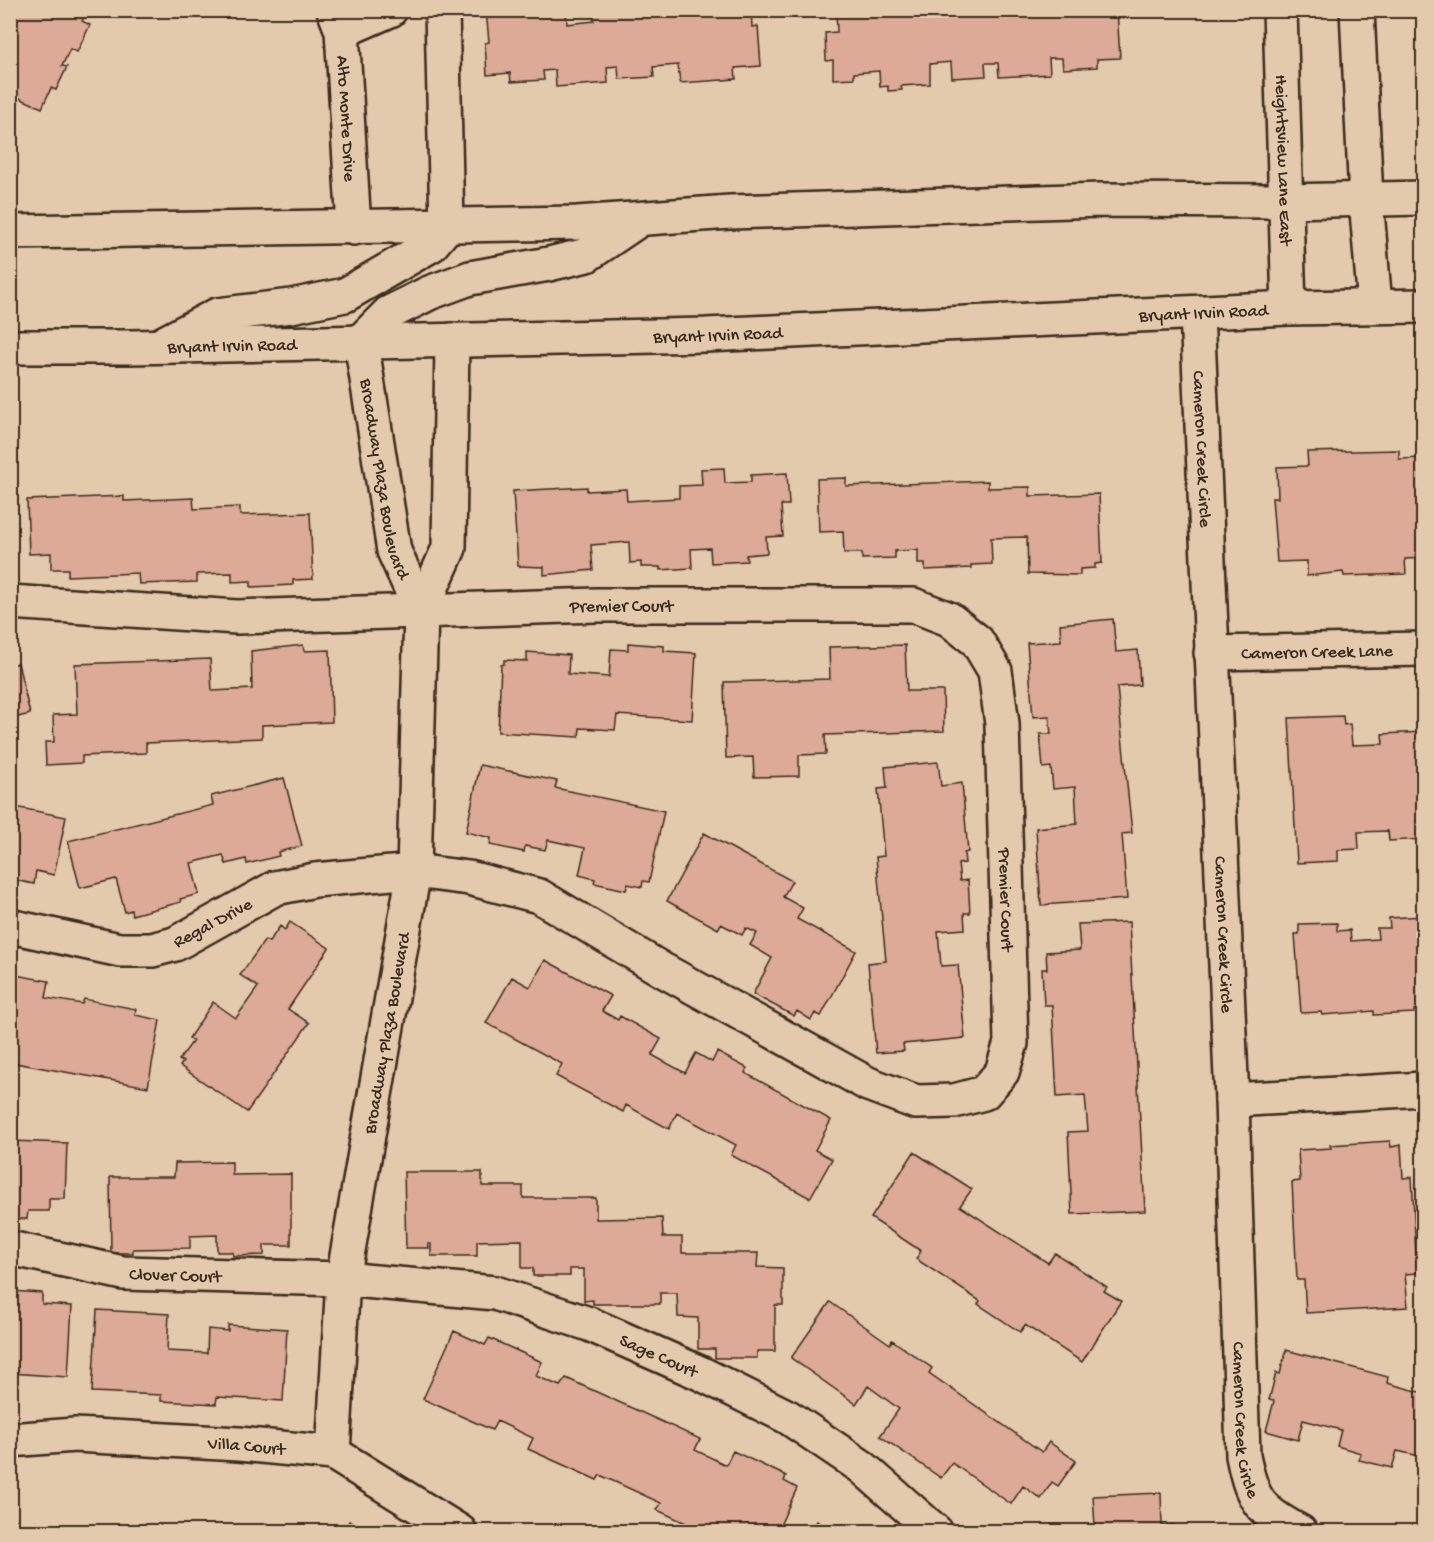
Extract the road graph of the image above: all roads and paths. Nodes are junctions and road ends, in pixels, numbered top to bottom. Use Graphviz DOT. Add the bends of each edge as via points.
graph roads {
  1 [pos="390,10"];
  2 [pos="442,10"];
  3 [pos="1280,10"];
  4 [pos="1357,10"];
  5 [pos="338,21"];
  6 [pos="1424,198"];
  7 [pos="1366,199"];
  8 [pos="1285,201"];
  9 [pos="641,218"];
  10 [pos="447,226"];
  11 [pos="354,228"];
  12 [pos="10,232"];
  13 [pos="1375,306"];
  14 [pos="1424,306"];
  15 [pos="1289,308"];
  16 [pos="1197,314"];
  17 [pos="452,340"];
  18 [pos="361,341"];
  19 [pos="158,346"];
  20 [pos="10,347"];
  21 [pos="10,602"];
  22 [pos="421,611"];
  23 [pos="1424,649"];
  24 [pos="1211,653"];
  25 [pos="414,870"];
  26 [pos="10,926"];
  27 [pos="1424,1089"];
  28 [pos="1232,1100"];
  29 [pos="10,1248"];
  30 [pos="343,1279"];
  31 [pos="10,1440"];
  32 [pos="333,1453"];
  33 [pos="460,1532"];
  34 [pos="936,1532"];
  35 [pos="1300,1532"];
  1 -- 5 [label="main road"];
  2 -- 10 [label="main road"];
  3 -- 8 [label="main road, Heightsview Lane East"];
  4 -- 7 [label="main road"];
  5 -- 11 [label="main road, Alto Monte Drive"];
  6 -- 7 [label="main road"];
  7 -- 8 [label="main road"];
  7 -- 13 [label="main road"];
  8 -- 9 [label="main road" via="1101,201"];
  8 -- 15 [label="main road, Heightsview Lane East"];
  9 -- 10 [label="main road"];
  9 -- 18 [label="main road" via="587,255 470,278 429,293 389,313"];
  10 -- 11 [label="main road"];
  10 -- 19 [label="main road" via="431,245 345,295 217,315"];
  11 -- 12 [label="main road"];
  13 -- 14 [label="main road, Bryant Irvin Road"];
  13 -- 15 [label="main road, Bryant Irvin Road"];
  15 -- 16 [label="main road, Bryant Irvin Road"];
  16 -- 17 [label="main road, Bryant Irvin Road" via="706,335"];
  16 -- 24 [label="main road, Cameron Creek Circle"];
  17 -- 18 [label="main road, Bryant Irvin Road"];
  17 -- 22 [label="main road, Broadway Plaza Boulevard" via="449,548"];
  18 -- 19 [label="main road, Bryant Irvin Road"];
  18 -- 22 [label="main road, Broadway Plaza Boulevard" via="394,551"];
  19 -- 20 [label="main road, Bryant Irvin Road"];
  21 -- 22 [label="main road" via="237,617"];
  22 -- 25 [label="main road, Broadway Plaza Boulevard"];
  22 -- 25 [label="main road, Premier Court" via="596,604 913,605 949,619 977,641 995,671 1002,724 1011,1043 1002,1072 984,1093 954,1101 916,1102 868,1083 661,969 539,896 469,878"];
  23 -- 24 [label="main road, Cameron Creek Lane"];
  24 -- 28 [label="main road, Cameron Creek Circle"];
  25 -- 26 [label="main road, Regal Drive" via="275,888 175,944 152,950 120,950"];
  25 -- 30 [label="main road, Broadway Plaza Boulevard"];
  27 -- 28 [label="main road"];
  28 -- 35 [label="main road, Cameron Creek Circle" via="1244,1456 1251,1491 1272,1517"];
  29 -- 30 [label="main road, Clover Court" via="123,1273"];
  30 -- 32 [label="main road, Broadway Plaza Boulevard"];
  30 -- 34 [label="main road, Sage Court" via="495,1293 589,1324 700,1373 788,1418 862,1467"];
  31 -- 32 [label="main road, Villa Court" via="75,1435"];
  32 -- 33 [label="main road, Villa Court"];
}
